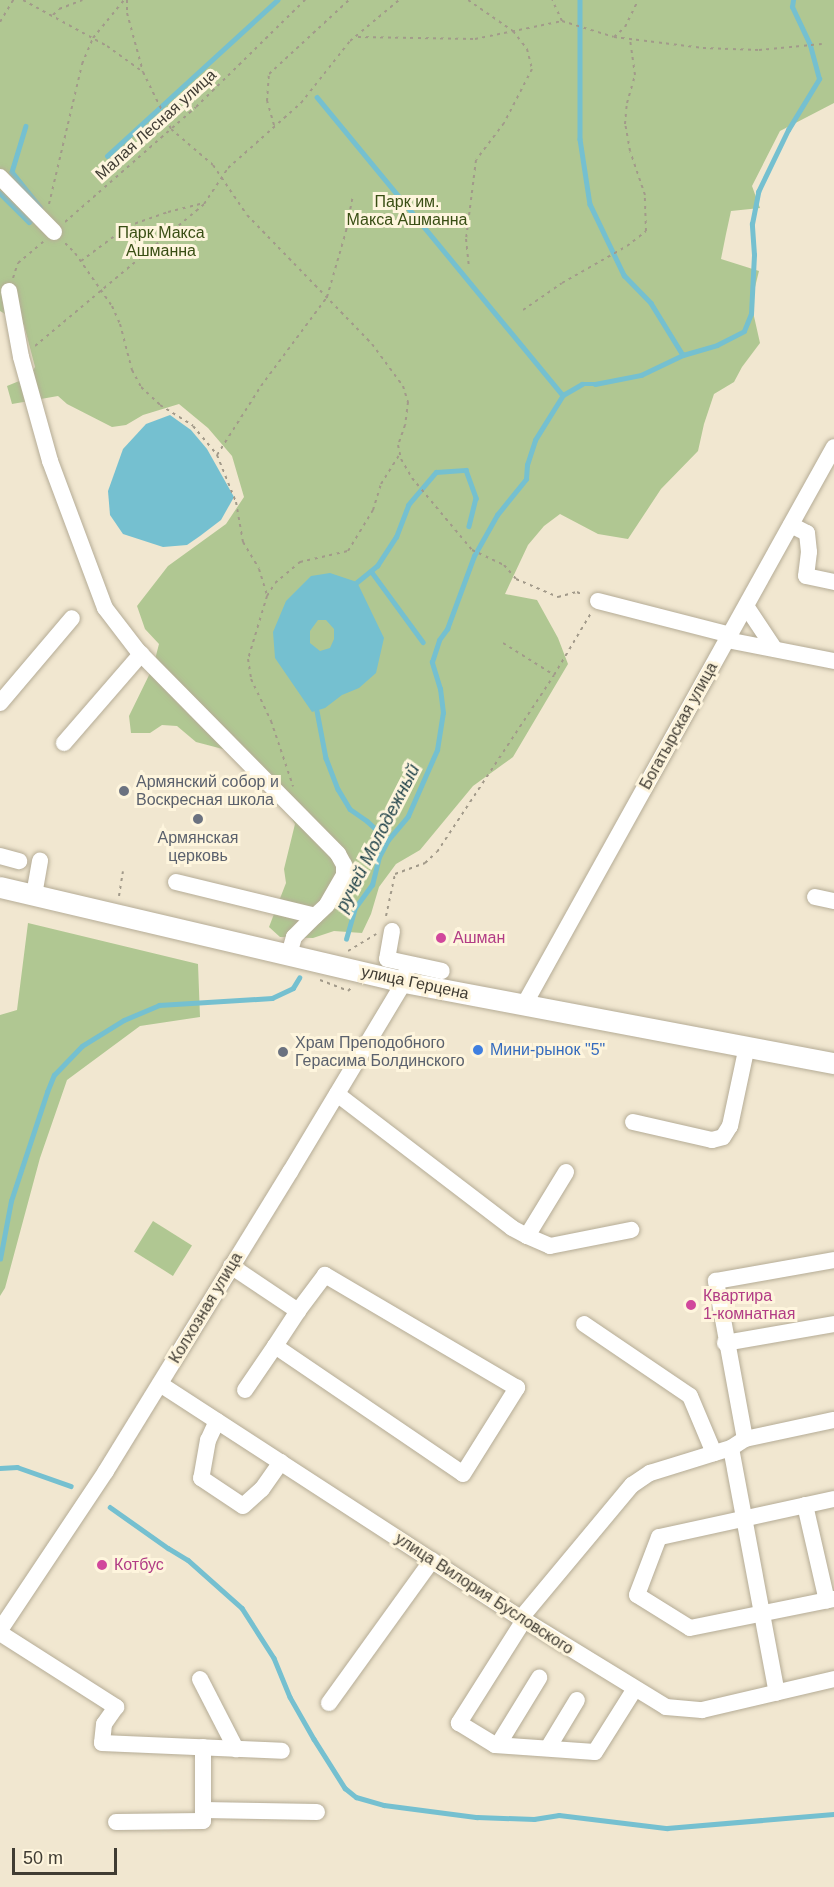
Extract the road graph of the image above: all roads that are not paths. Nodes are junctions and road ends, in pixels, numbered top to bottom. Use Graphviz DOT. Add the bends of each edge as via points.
graph roads {
  1 [pos="0,177"];
  2 [pos="49,227"];
  3 [pos="9,291"];
  4 [pos="834,447"];
  5 [pos="791,525"];
  6 [pos="834,582"];
  7 [pos="598,601"];
  8 [pos="746,606"];
  9 [pos="72,618"];
  10 [pos="728,638"];
  11 [pos="774,648"];
  12 [pos="141,654"];
  13 [pos="834,661"];
  14 [pos="0,703"];
  15 [pos="64,743"];
  16 [pos="0,856"];
  17 [pos="18,861"];
  18 [pos="40,861"];
  19 [pos="176,882"];
  20 [pos="0,887"];
  21 [pos="34,895"];
  22 [pos="815,897"];
  23 [pos="834,901"];
  24 [pos="315,916"];
  25 [pos="386,927"];
  26 [pos="289,955"];
  27 [pos="442,971"];
  28 [pos="406,973"];
  29 [pos="524,1005"];
  30 [pos="747,1046"];
  31 [pos="834,1063"];
  32 [pos="337,1094"];
  33 [pos="633,1122"];
  34 [pos="566,1172"];
  35 [pos="631,1230"];
  36 [pos="527,1236"];
  37 [pos="834,1260"];
  38 [pos="231,1266"];
  39 [pos="298,1311"];
  40 [pos="584,1324"];
  41 [pos="834,1324"];
  42 [pos="725,1343"];
  43 [pos="275,1346"];
  44 [pos="160,1384"];
  45 [pos="245,1389"];
  46 [pos="834,1420"];
  47 [pos="217,1421"];
  48 [pos="738,1444"];
  49 [pos="714,1454"];
  50 [pos="281,1462"];
  51 [pos="834,1499"];
  52 [pos="805,1505"];
  53 [pos="742,1519"];
  54 [pos="432,1560"];
  55 [pos="831,1600"];
  56 [pos="761,1614"];
  57 [pos="522,1619"];
  58 [pos="0,1632"];
  59 [pos="539,1678"];
  60 [pos="200,1679"];
  61 [pos="834,1679"];
  62 [pos="634,1690"];
  63 [pos="777,1693"];
  64 [pos="577,1700"];
  65 [pos="329,1703"];
  66 [pos="498,1745"];
  67 [pos="203,1747"];
  68 [pos="548,1748"];
  69 [pos="236,1749"];
  70 [pos="282,1751"];
  71 [pos="203,1810"];
  72 [pos="318,1812"];
  73 [pos="116,1822"];
  1 -- 2 [label="street"];
  3 -- 12 [label="street" via="21,357 50,461 105,608"];
  4 -- 5 [label="street, Богатырская улица"];
  5 -- 6 [label="street" via="807,533 806,576"];
  5 -- 8 [label="street, Богатырская улица"];
  7 -- 10 [label="street"];
  8 -- 10 [label="street, Богатырская улица"];
  8 -- 11 [label="street"];
  9 -- 14 [label="street"];
  10 -- 11 [label="street"];
  10 -- 29 [label="street, Богатырская улица"];
  11 -- 13 [label="street"];
  12 -- 15 [label="street"];
  12 -- 24 [label="street" via="338,854 344,876 327,905"];
  16 -- 17 [label="street"];
  18 -- 21 [label="street"];
  19 -- 24 [label="street"];
  20 -- 21 [label="main road, улица Герцена"];
  21 -- 26 [label="main road, улица Герцена"];
  22 -- 23 [label="street"];
  24 -- 26 [label="street" via="294,937"];
  25 -- 28 [label="street" via="387,959"];
  26 -- 28 [label="main road, улица Герцена"];
  27 -- 28 [label="street"];
  28 -- 29 [label="main road, улица Герцена"];
  28 -- 32 [label="street, Колхозная улица"];
  29 -- 30 [label="main road, улица Герцена"];
  30 -- 31 [label="main road, улица Герцена"];
  30 -- 33 [label="street" via="730,1126 723,1137 712,1140"];
  32 -- 36 [label="street"];
  32 -- 38 [label="street, Колхозная улица"];
  34 -- 36 [label="street"];
  35 -- 36 [label="street" via="550,1246"];
  37 -- 42 [label="street" via="716,1281"];
  38 -- 39 [label="street"];
  38 -- 44 [label="street, Колхозная улица"];
  39 -- 43 [label="street"];
  39 -- 43 [label="street" via="325,1275 517,1388 463,1474"];
  40 -- 49 [label="street" via="690,1396"];
  41 -- 42 [label="street"];
  42 -- 48 [label="street"];
  43 -- 45 [label="street"];
  44 -- 47 [label="street, улица Вилория Бусловского"];
  44 -- 58 [label="street, Колхозная улица"];
  46 -- 48 [label="street"];
  47 -- 50 [label="street, улица Вилория Бусловского"];
  47 -- 50 [label="street" via="208,1440 201,1478 243,1506 262,1489"];
  48 -- 49 [label="street"];
  48 -- 53 [label="street"];
  49 -- 57 [label="street" via="650,1473 632,1485"];
  50 -- 54 [label="street, улица Вилория Бусловского"];
  51 -- 52 [label="street"];
  52 -- 53 [label="street"];
  52 -- 55 [label="street"];
  53 -- 56 [label="street"];
  53 -- 56 [label="street" via="658,1537 637,1595 690,1628"];
  54 -- 57 [label="street, улица Вилория Бусловского"];
  54 -- 65 [label="street"];
  55 -- 56 [label="street"];
  56 -- 63 [label="street"];
  57 -- 62 [label="street, улица Вилория Бусловского"];
  57 -- 66 [label="street" via="459,1723"];
  58 -- 67 [label="street" via="116,1707 104,1725 102,1743"];
  59 -- 66 [label="street"];
  60 -- 69 [label="street"];
  61 -- 63 [label="street, улица Вилория Бусловского"];
  62 -- 63 [label="street, улица Вилория Бусловского" via="666,1707 702,1710"];
  62 -- 68 [label="street" via="594,1752"];
  64 -- 68 [label="street"];
  66 -- 68 [label="street"];
  67 -- 69 [label="street"];
  67 -- 71 [label="street"];
  69 -- 70 [label="street"];
  71 -- 72 [label="street"];
  71 -- 73 [label="street" via="203,1821"];
}
